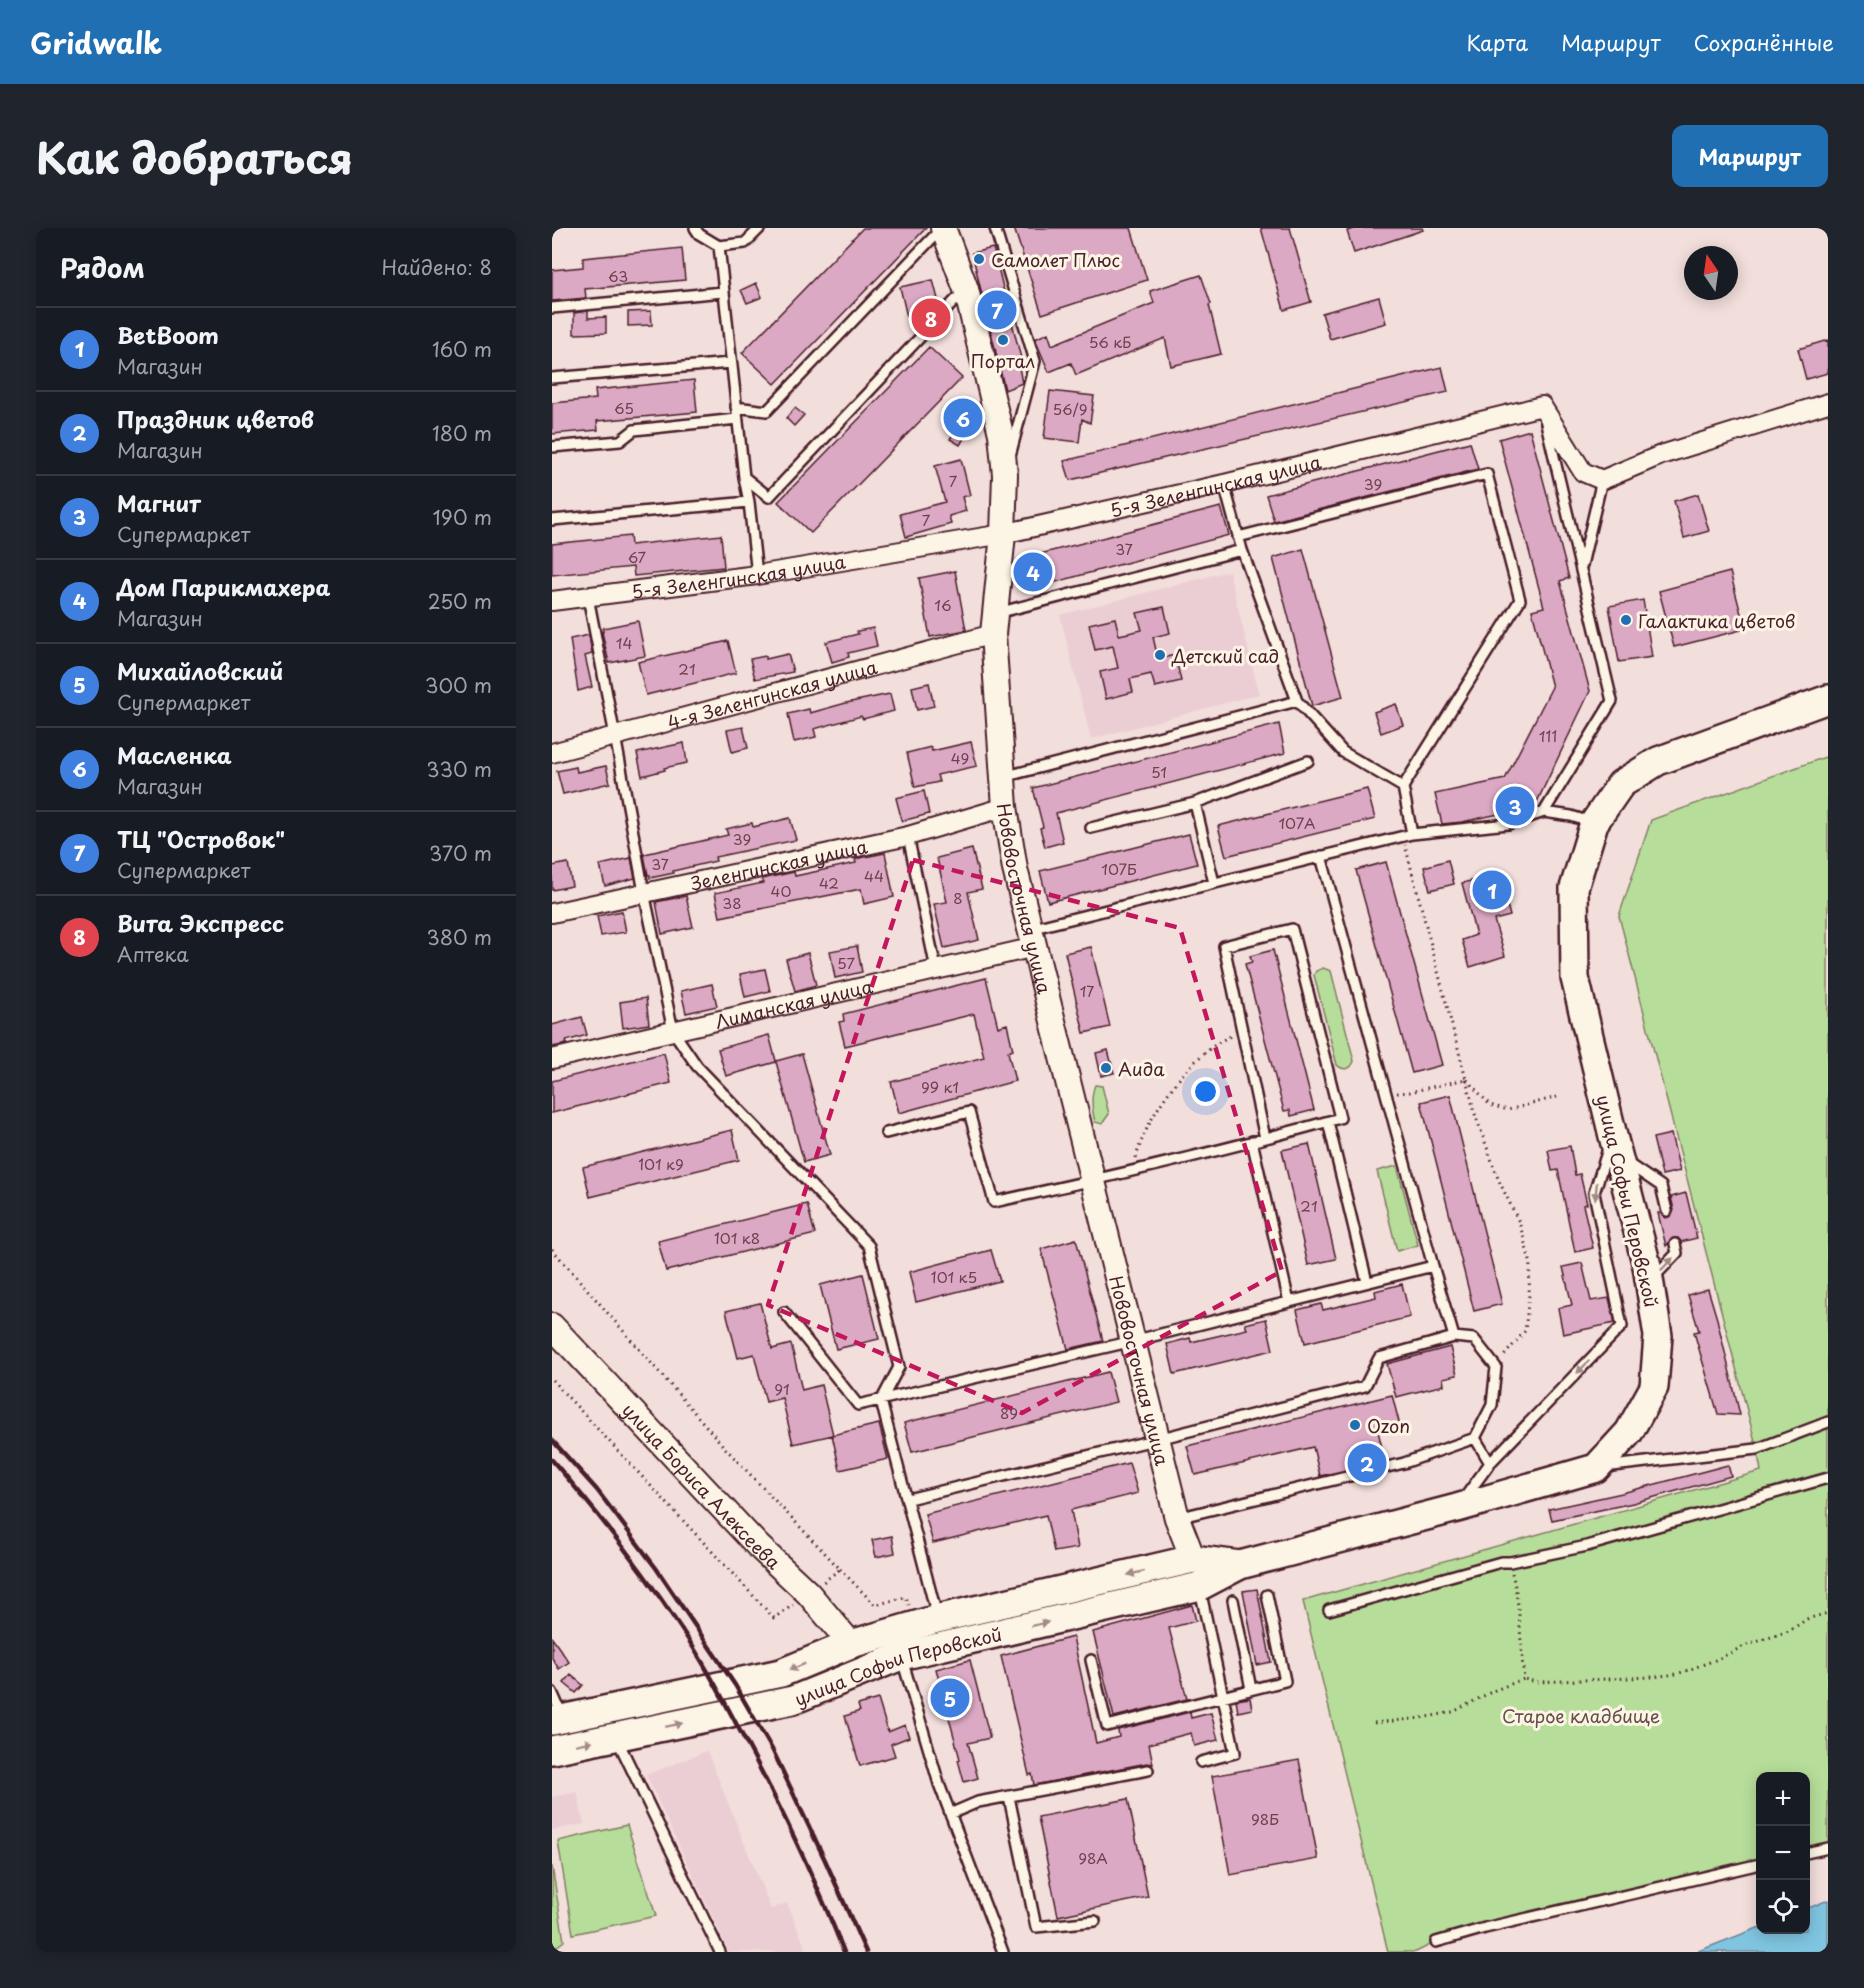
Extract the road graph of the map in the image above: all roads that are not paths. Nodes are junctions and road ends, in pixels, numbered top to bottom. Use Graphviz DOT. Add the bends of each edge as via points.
graph roads {
  1 [pos="695,228"];
  2 [pos="760,228"];
  3 [pos="942,228"];
  4 [pos="995,228"];
  5 [pos="719,246"];
  6 [pos="966,289"];
  7 [pos="723,292"];
  8 [pos="552,308"];
  9 [pos="731,363"];
  10 [pos="552,378"];
  11 [pos="1828,403"];
  12 [pos="1542,406"];
  13 [pos="736,407"];
  14 [pos="737,419"];
  15 [pos="552,447"];
  16 [pos="1005,475"];
  17 [pos="744,477"];
  18 [pos="1602,480"];
  19 [pos="1224,484"];
  20 [pos="749,502"];
  21 [pos="552,520"];
  22 [pos="1003,534"];
  23 [pos="1238,537"];
  24 [pos="1242,550"];
  25 [pos="1582,568"];
  26 [pos="757,575"];
  27 [pos="588,597"];
  28 [pos="552,601"];
  29 [pos="994,624"];
  30 [pos="1828,699"];
  31 [pos="1297,701"];
  32 [pos="615,736"];
  33 [pos="552,753"];
  34 [pos="1308,761"];
  35 [pos="1003,777"];
  36 [pos="1403,787"];
  37 [pos="1195,803"];
  38 [pos="1005,807"];
  39 [pos="1544,812"];
  40 [pos="1594,824"];
  41 [pos="1091,828"];
  42 [pos="1407,835"];
  43 [pos="908,836"];
  44 [pos="1321,856"];
  45 [pos="1214,883"];
  46 [pos="644,892"];
  47 [pos="552,913"];
  48 [pos="1033,938"];
  49 [pos="936,969"];
  50 [pos="673,1031"];
  51 [pos="552,1059"];
  52 [pos="1328,1122"];
  53 [pos="886,1133"];
  54 [pos="1265,1138"];
  55 [pos="1252,1141"];
  56 [pos="1616,1147"];
  57 [pos="1093,1181"];
  58 [pos="1666,1211"];
  59 [pos="1675,1244"];
  60 [pos="1433,1266"];
  61 [pos="1650,1281"];
  62 [pos="1367,1282"];
  63 [pos="1289,1302"];
  64 [pos="552,1308"];
  65 [pos="784,1312"];
  66 [pos="552,1326"];
  67 [pos="1454,1337"];
  68 [pos="1133,1341"];
  69 [pos="881,1401"];
  70 [pos="1828,1422"];
  71 [pos="1475,1438"];
  72 [pos="1158,1439"];
  73 [pos="1490,1463"];
  74 [pos="1596,1468"];
  75 [pos="1828,1478"];
  76 [pos="908,1499"];
  77 [pos="1457,1508"];
  78 [pos="1177,1518"];
  79 [pos="1193,1559"];
  80 [pos="1240,1565"];
  81 [pos="1200,1586"];
  82 [pos="808,1593"];
  83 [pos="1267,1595"];
  84 [pos="1233,1600"];
  85 [pos="1329,1610"];
  86 [pos="927,1622"];
  87 [pos="851,1644"];
  88 [pos="901,1656"];
  89 [pos="1091,1659"];
  90 [pos="1251,1689"];
  91 [pos="552,1692"];
  92 [pos="1223,1696"];
  93 [pos="606,1710"];
  94 [pos="558,1719"];
  95 [pos="616,1737"];
  96 [pos="552,1750"];
  97 [pos="1201,1762"];
  98 [pos="1148,1770"];
  99 [pos="1009,1797"];
  100 [pos="950,1814"];
  101 [pos="1828,1848"];
  102 [pos="1810,1852"];
  103 [pos="1756,1865"];
  104 [pos="1095,1921"];
  105 [pos="1436,1942"];
  106 [pos="720,1952"];
  107 [pos="1003,1952"];
  1 -- 5 [label="lane"];
  2 -- 5 [label="lane" via="745,243"];
  3 -- 6 [label="main road, Нововосточная улица"];
  3 -- 13 [label="lane" via="766,411"];
  4 -- 16 [label="lane" via="1035,360"];
  5 -- 7 [label="lane"];
  6 -- 16 [label="main road, Нововосточная улица" via="1001,434"];
  6 -- 17 [label="lane" via="769,497"];
  7 -- 8 [label="lane"];
  7 -- 9 [label="lane"];
  9 -- 10 [label="lane"];
  9 -- 13 [label="lane"];
  11 -- 18 [label="street" via="1661,455"];
  12 -- 18 [label="street" via="1582,472"];
  12 -- 19 [label="street, 5-я Зеленгинская улица"];
  12 -- 25 [label="lane"];
  13 -- 14 [label="lane"];
  14 -- 15 [label="lane" via="634,430 620,441"];
  14 -- 17 [label="lane"];
  16 -- 22 [label="main road, Нововосточная улица"];
  17 -- 20 [label="lane"];
  18 -- 25 [label="lane"];
  19 -- 22 [label="street, 5-я Зеленгинская улица"];
  19 -- 23 [label="lane"];
  20 -- 21 [label="lane"];
  20 -- 26 [label="lane"];
  22 -- 26 [label="street, 5-я Зеленгинская улица"];
  22 -- 29 [label="main road, Нововосточная улица"];
  23 -- 24 [label="lane"];
  23 -- 36 [label="lane" via="1487,474 1520,600"];
  24 -- 29 [label="lane"];
  24 -- 31 [label="lane"];
  25 -- 39 [label="lane" via="1612,701"];
  26 -- 27 [label="street, 5-я Зеленгинская улица"];
  27 -- 28 [label="street, 5-я Зеленгинская улица"];
  27 -- 32 [label="lane"];
  29 -- 32 [label="street, 4-я Зеленгинская улица"];
  29 -- 35 [label="main road, Нововосточная улица"];
  30 -- 40 [label="main road, улица Софьи Перовской" via="1658,760 1621,784"];
  31 -- 35 [label="lane"];
  31 -- 36 [label="lane" via="1343,752"];
  32 -- 33 [label="street, 4-я Зеленгинская улица"];
  32 -- 46 [label="lane"];
  34 -- 37 [label="lane"];
  35 -- 38 [label="main road, Нововосточная улица"];
  36 -- 42 [label="lane"];
  37 -- 41 [label="lane"];
  37 -- 45 [label="lane"];
  38 -- 43 [label="street, Зеленгинская улица"];
  38 -- 48 [label="main road, Нововосточная улица" via="1015,869"];
  39 -- 40 [label="lane"];
  39 -- 42 [label="lane" via="1508,824"];
  40 -- 56 [label="main road, улица Софьи Перовской" via="1574,888 1575,978"];
  42 -- 44 [label="lane"];
  43 -- 46 [label="street, Зеленгинская улица"];
  43 -- 49 [label="lane"];
  44 -- 45 [label="lane"];
  44 -- 60 [label="lane"];
  45 -- 48 [label="lane"];
  46 -- 47 [label="street, Зеленгинская улица"];
  46 -- 50 [label="lane"];
  48 -- 49 [label="street, Лиманская улица"];
  48 -- 57 [label="main road, Нововосточная улица"];
  49 -- 50 [label="street, Лиманская улица"];
  50 -- 51 [label="street, Лиманская улица"];
  50 -- 69 [label="lane" via="697,1066 870,1246 899,1367"];
  52 -- 54 [label="lane"];
  52 -- 54 [label="lane" via="1340,1118 1292,929 1224,946"];
  52 -- 62 [label="lane"];
  53 -- 57 [label="lane" via="969,1112 994,1202"];
  54 -- 55 [label="lane"];
  55 -- 57 [label="lane"];
  55 -- 63 [label="lane"];
  56 -- 58 [label="lane" via="1661,1186"];
  56 -- 61 [label="main road, улица Софьи Перовской"];
  56 -- 73 [label="lane, one-way" via="1593,1193 1622,1326"];
  57 -- 68 [label="main road, Нововосточная улица"];
  61 -- 59 [label="lane, one-way" via="1677,1253"];
  60 -- 62 [label="lane"];
  60 -- 67 [label="lane"];
  61 -- 74 [label="main road, улица Софьи Перовской" via="1658,1336 1654,1388 1629,1432"];
  62 -- 63 [label="lane"];
  63 -- 68 [label="lane"];
  64 -- 82 [label="main road" via="772,1542"];
  65 -- 69 [label="lane" via="858,1405"];
  66 -- 82 [label="main road, улица Бориса Алексеева" via="758,1546"];
  67 -- 71 [label="lane" via="1474,1339 1496,1366 1492,1405"];
  67 -- 72 [label="lane" via="1379,1358 1365,1386"];
  68 -- 69 [label="lane"];
  68 -- 72 [label="main road, Нововосточная улица"];
  69 -- 76 [label="lane"];
  70 -- 74 [label="lane" via="1757,1449"];
  71 -- 73 [label="lane"];
  71 -- 78 [label="lane" via="1404,1463"];
  72 -- 76 [label="lane"];
  72 -- 78 [label="main road, Нововосточная улица"];
  73 -- 77 [label="lane"];
  74 -- 77 [label="main road, улица Софьи Перовской"];
  75 -- 85 [label="lane" via="1587,1546 1501,1562"];
  76 -- 86 [label="lane"];
  77 -- 80 [label="main road, улица Софьи Перовской"];
  78 -- 79 [label="main road, Нововосточная улица"];
  79 -- 80 [label="main road, улица Софьи Перовской"];
  79 -- 81 [label="main road"];
  79 -- 86 [label="main road, улица Софьи Перовской, one-way"];
  80 -- 81 [label="main road, улица Софьи Перовской"];
  88 -- 81 [label="main road, улица Софьи Перовской, one-way"];
  81 -- 92 [label="lane"];
  82 -- 87 [label="main road, улица Бориса Алексеева"];
  83 -- 90 [label="lane" via="1285,1681"];
  84 -- 90 [label="lane"];
  86 -- 87 [label="main road, улица Софьи Перовской"];
  87 -- 88 [label="main road"];
  87 -- 93 [label="main road, улица Софьи Перовской, one-way" via="781,1673"];
  95 -- 88 [label="main road, улица Софьи Перовской, one-way" via="793,1700"];
  88 -- 100 [label="lane"];
  89 -- 92 [label="lane" via="1107,1726"];
  90 -- 92 [label="lane"];
  91 -- 94 [label="lane"];
  92 -- 97 [label="lane" via="1235,1753"];
  93 -- 94 [label="main road, улица Софьи Перовской"];
  93 -- 95 [label="main road"];
  96 -- 95 [label="main road, улица Софьи Перовской, one-way"];
  95 -- 106 [label="lane"];
  98 -- 99 [label="lane"];
  99 -- 100 [label="lane" via="978,1802"];
  99 -- 104 [label="lane" via="1036,1927"];
  100 -- 107 [label="lane"];
  101 -- 102 [label="lane"];
  103 -- 105 [label="lane"];
}
